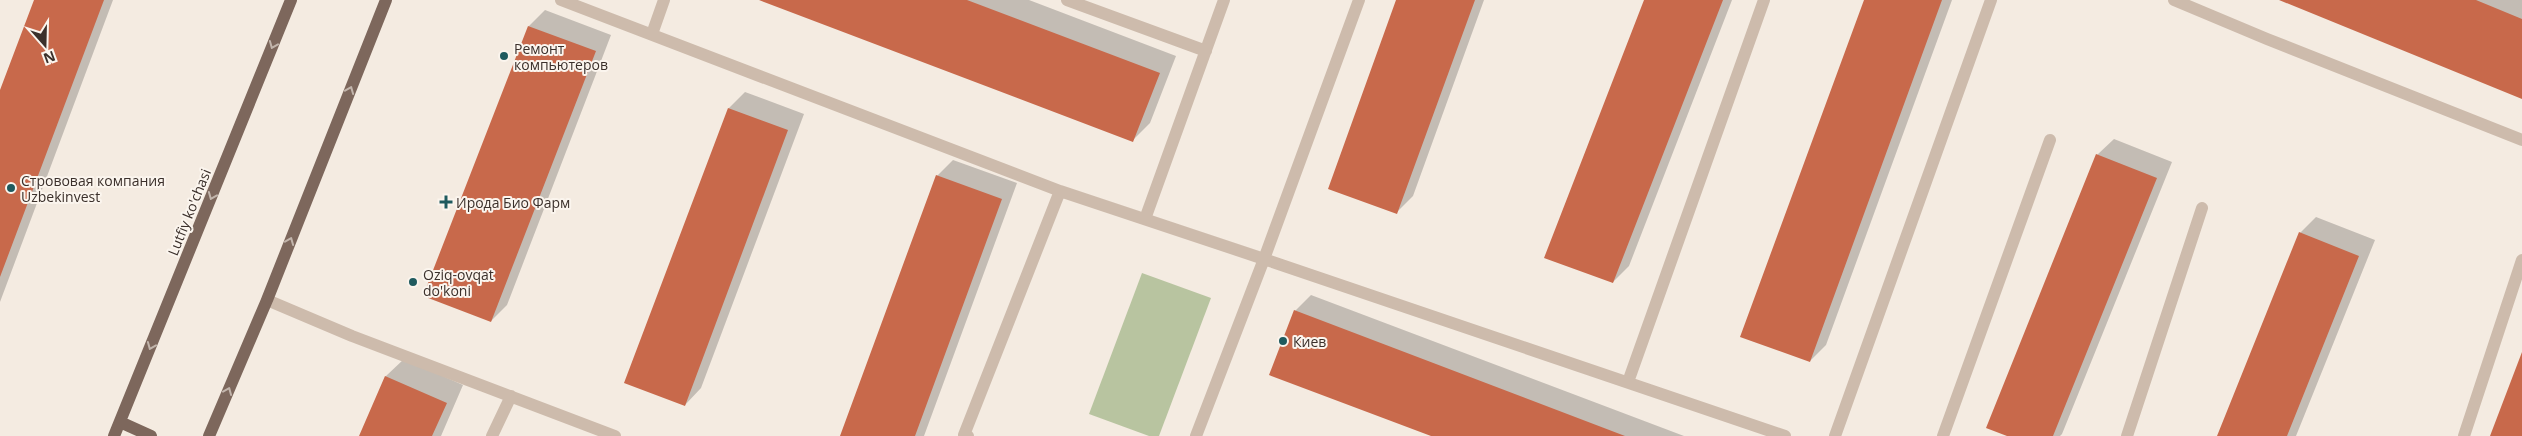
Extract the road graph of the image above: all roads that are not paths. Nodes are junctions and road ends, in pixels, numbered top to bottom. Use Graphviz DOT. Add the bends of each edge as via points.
graph roads {
  1 [pos="291,0"];
  2 [pos="386,0"];
  3 [pos="561,0"];
  4 [pos="664,0"];
  5 [pos="1067,0"];
  6 [pos="1224,0"];
  7 [pos="1359,0"];
  8 [pos="1764,0"];
  9 [pos="1990,0"];
  10 [pos="2174,0"];
  11 [pos="652,34"];
  12 [pos="1206,51"];
  13 [pos="2050,140"];
  14 [pos="2522,140"];
  15 [pos="1060,191"];
  16 [pos="2202,208"];
  17 [pos="1145,219"];
  18 [pos="1264,259"];
  19 [pos="2522,260"];
  20 [pos="267,300"];
  21 [pos="1628,382"];
  22 [pos="511,396"];
  23 [pos="120,422"];
  24 [pos="114,436"];
  25 [pos="151,436"];
  26 [pos="209,436"];
  27 [pos="492,436"];
  28 [pos="615,436"];
  29 [pos="968,436"];
  30 [pos="1196,436"];
  31 [pos="1785,436"];
  32 [pos="1835,436"];
  33 [pos="1943,436"];
  34 [pos="2127,436"];
  35 [pos="2464,436"];
  1 -- 23 [label="main road, Lutfiy ko'chasi, one-way"];
  20 -- 2 [label="main road, one-way"];
  3 -- 11 [label="lane"];
  4 -- 11 [label="lane"];
  5 -- 12 [label="lane"];
  6 -- 12 [label="lane"];
  7 -- 18 [label="lane"];
  8 -- 21 [label="lane"];
  9 -- 32 [label="lane"];
  10 -- 14 [label="lane"];
  11 -- 15 [label="lane"];
  12 -- 17 [label="lane"];
  13 -- 33 [label="lane"];
  15 -- 17 [label="lane"];
  15 -- 29 [label="lane" via="964,435"];
  16 -- 34 [label="lane"];
  17 -- 18 [label="lane"];
  18 -- 21 [label="lane"];
  18 -- 30 [label="lane"];
  19 -- 35 [label="lane"];
  20 -- 22 [label="lane"];
  26 -- 20 [label="main road, one-way"];
  21 -- 31 [label="lane"];
  22 -- 27 [label="lane"];
  22 -- 28 [label="lane"];
  23 -- 24 [label="main road, Lutfiy ko'chasi"];
  23 -- 25 [label="main road"];
}
